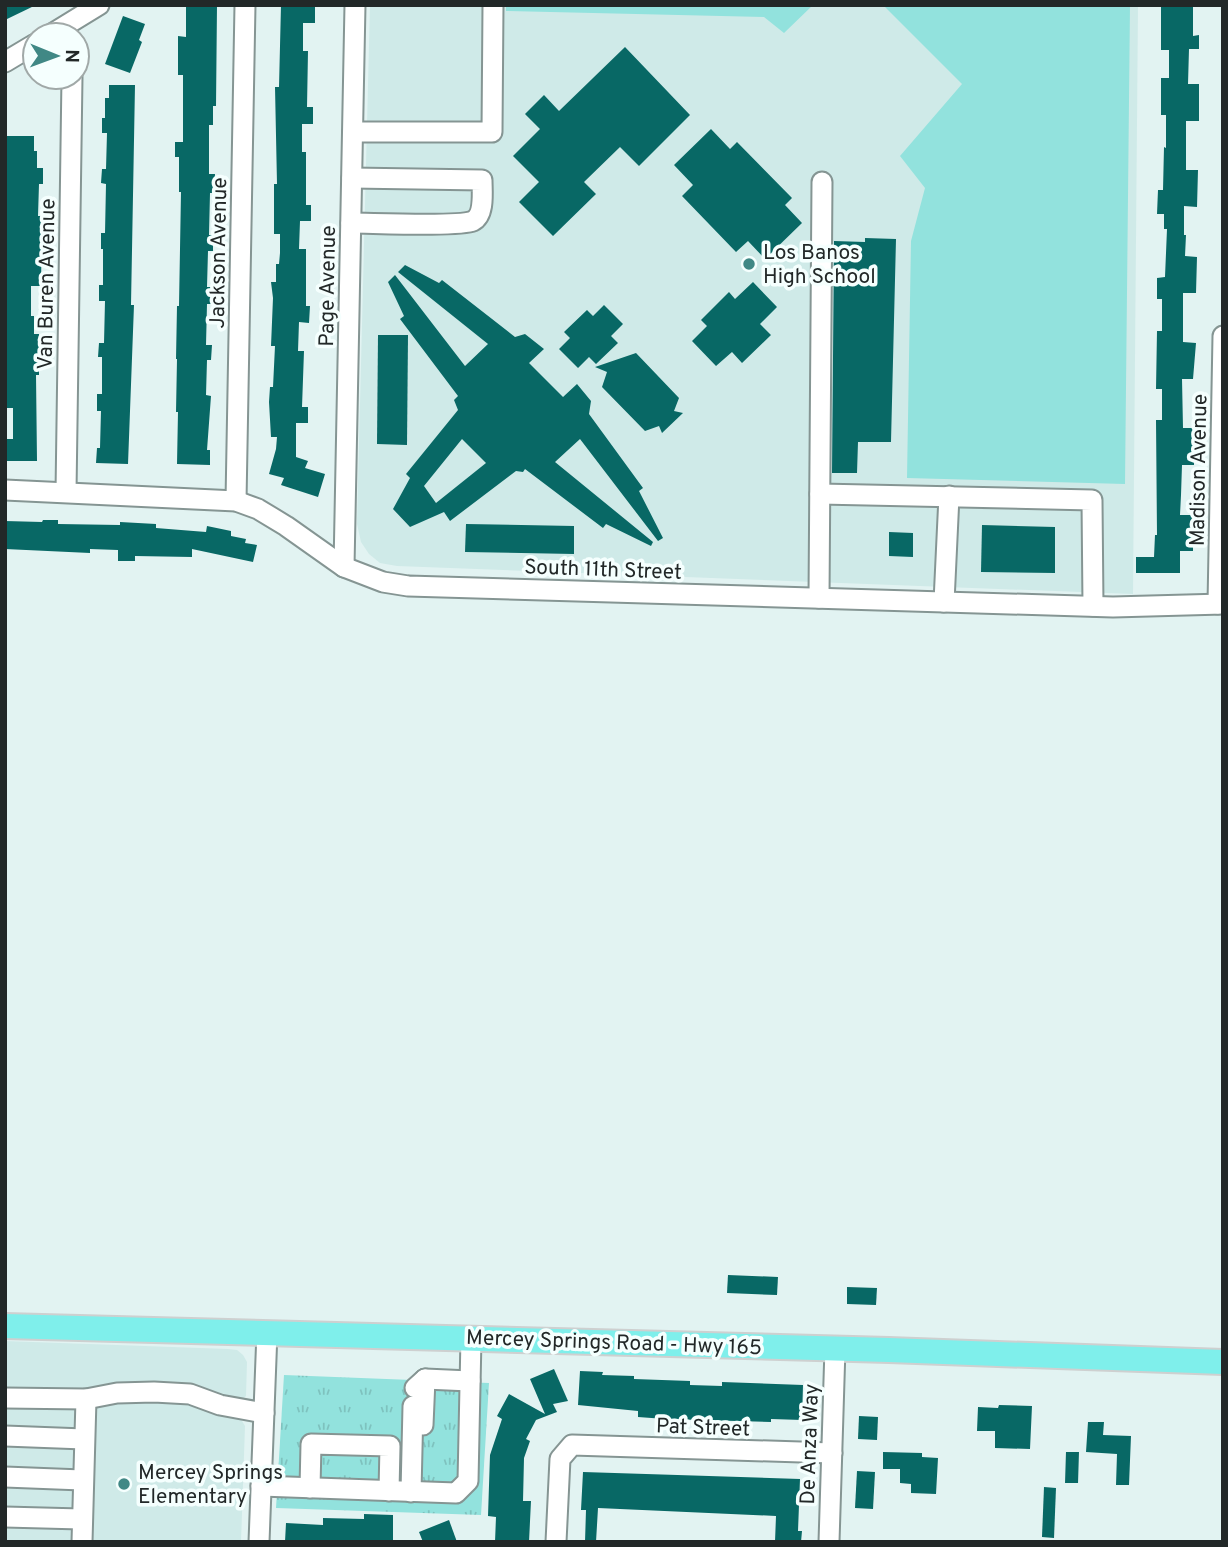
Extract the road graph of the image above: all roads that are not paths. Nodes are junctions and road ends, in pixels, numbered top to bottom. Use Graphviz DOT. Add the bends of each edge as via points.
graph roads {
  1 [pos="99,5"];
  2 [pos="245,5"];
  3 [pos="355,5"];
  4 [pos="493,5"];
  5 [pos="81,21"];
  6 [pos="21,52"];
  7 [pos="5,62"];
  8 [pos="72,91"];
  9 [pos="353,132"];
  10 [pos="352,178"];
  11 [pos="822,182"];
  12 [pos="351,223"];
  13 [pos="1223,336"];
  14 [pos="5,490"];
  15 [pos="66,492"];
  16 [pos="820,494"];
  17 [pos="949,496"];
  18 [pos="236,501"];
  19 [pos="344,567"];
  20 [pos="819,598"];
  21 [pos="944,602"];
  22 [pos="1220,604"];
  23 [pos="1093,606"];
  24 [pos="5,1326"];
  25 [pos="267,1332"];
  26 [pos="471,1338"];
  27 [pos="835,1348"];
  28 [pos="1223,1362"];
  29 [pos="470,1381"];
  30 [pos="418,1391"];
  31 [pos="5,1398"];
  32 [pos="86,1399"];
  33 [pos="264,1413"];
  34 [pos="5,1436"];
  35 [pos="83,1439"];
  36 [pos="412,1440"];
  37 [pos="832,1454"];
  38 [pos="5,1477"];
  39 [pos="82,1480"];
  40 [pos="261,1486"];
  41 [pos="310,1488"];
  42 [pos="389,1491"];
  43 [pos="411,1492"];
  44 [pos="5,1517"];
  45 [pos="81,1519"];
  46 [pos="82,1542"];
  47 [pos="259,1542"];
  48 [pos="556,1542"];
  49 [pos="829,1542"];
  1 -- 5 [label="street"];
  2 -- 18 [label="street, Jackson Avenue"];
  3 -- 9 [label="street, Page Avenue"];
  4 -- 9 [label="street" via="492,132"];
  6 -- 7 [label="street"];
  8 -- 15 [label="street, Van Buren Avenue"];
  9 -- 10 [label="street, Page Avenue"];
  10 -- 12 [label="street, Page Avenue"];
  10 -- 12 [label="street" via="482,180 480,214 473,221"];
  11 -- 16 [label="street"];
  12 -- 19 [label="street, Page Avenue"];
  13 -- 22 [label="street, Madison Avenue"];
  14 -- 15 [label="street, South 11th Street"];
  15 -- 18 [label="street, South 11th Street"];
  16 -- 17 [label="street"];
  16 -- 20 [label="street"];
  17 -- 21 [label="street"];
  17 -- 23 [label="street" via="1092,500"];
  18 -- 19 [label="street, South 11th Street" via="286,526"];
  19 -- 20 [label="street, South 11th Street" via="408,586"];
  20 -- 21 [label="street, South 11th Street"];
  21 -- 23 [label="street, South 11th Street"];
  22 -- 23 [label="street, South 11th Street"];
  24 -- 25 [label="main road, Mercey Springs Road - Hwy 165"];
  25 -- 26 [label="main road, Mercey Springs Road - Hwy 165"];
  25 -- 33 [label="street"];
  26 -- 27 [label="main road, Mercey Springs Road - Hwy 165"];
  26 -- 29 [label="street"];
  27 -- 28 [label="main road, Mercey Springs Road - Hwy 165"];
  27 -- 37 [label="street, De Anza Way"];
  29 -- 30 [label="street"];
  29 -- 43 [label="street" via="468,1481 456,1493"];
  30 -- 36 [label="street"];
  30 -- 36 [label="street" via="424,1424"];
  31 -- 32 [label="street"];
  32 -- 33 [label="street" via="117,1394 190,1394"];
  32 -- 35 [label="street"];
  33 -- 40 [label="street"];
  34 -- 35 [label="street"];
  35 -- 39 [label="street"];
  36 -- 43 [label="street"];
  37 -- 48 [label="street, Pat Street" via="572,1445 560,1460"];
  37 -- 49 [label="street, De Anza Way"];
  38 -- 39 [label="street"];
  39 -- 45 [label="street"];
  40 -- 41 [label="street"];
  40 -- 47 [label="street"];
  41 -- 42 [label="street"];
  41 -- 42 [label="street" via="311,1444 390,1446"];
  42 -- 43 [label="street"];
  44 -- 45 [label="street"];
  45 -- 46 [label="street"];
}
